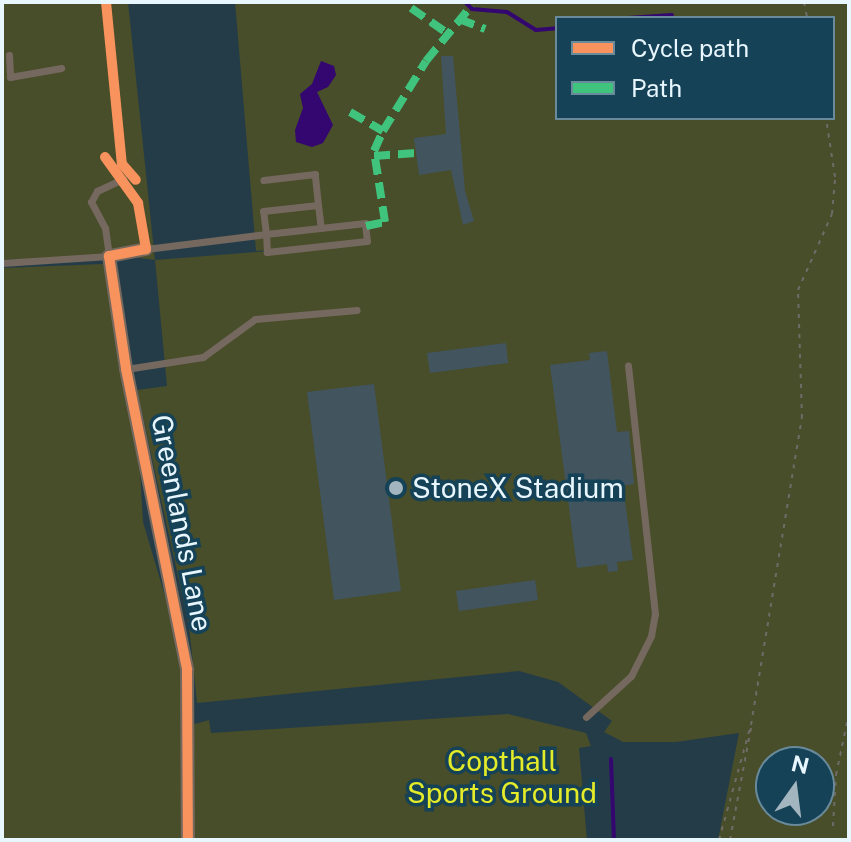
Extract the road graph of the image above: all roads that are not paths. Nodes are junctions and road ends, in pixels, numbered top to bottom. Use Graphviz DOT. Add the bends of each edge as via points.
graph roads {
  1 [pos="9,55"];
  2 [pos="61,68"];
  3 [pos="105,157"];
  4 [pos="123,179"];
  5 [pos="263,180"];
  6 [pos="318,205"];
  7 [pos="321,228"];
  8 [pos="266,234"];
  9 [pos="146,249"];
  10 [pos="109,256"];
  11 [pos="2,263"];
  12 [pos="357,310"];
  13 [pos="628,365"];
  14 [pos="126,369"];
  15 [pos="586,717"];
  16 [pos="188,840"];
  1 -- 2 [label="lane" via="10,77"];
  3 -- 4 [label="lane"];
  4 -- 9 [label="lane" via="138,203"];
  4 -- 10 [label="lane" via="97,191 91,202 105,228"];
  5 -- 6 [label="lane" via="315,174"];
  6 -- 7 [label="lane"];
  6 -- 8 [label="lane" via="263,211"];
  7 -- 8 [label="lane"];
  7 -- 8 [label="lane" via="365,223 367,241 267,252"];
  8 -- 9 [label="lane"];
  9 -- 10 [label="street"];
  10 -- 11 [label="lane"];
  10 -- 14 [label="street, Greenlands Lane"];
  12 -- 14 [label="lane" via="255,319 203,357"];
  13 -- 15 [label="lane" via="655,614 651,636 631,676"];
  14 -- 16 [label="street, Greenlands Lane" via="187,670"];
}
